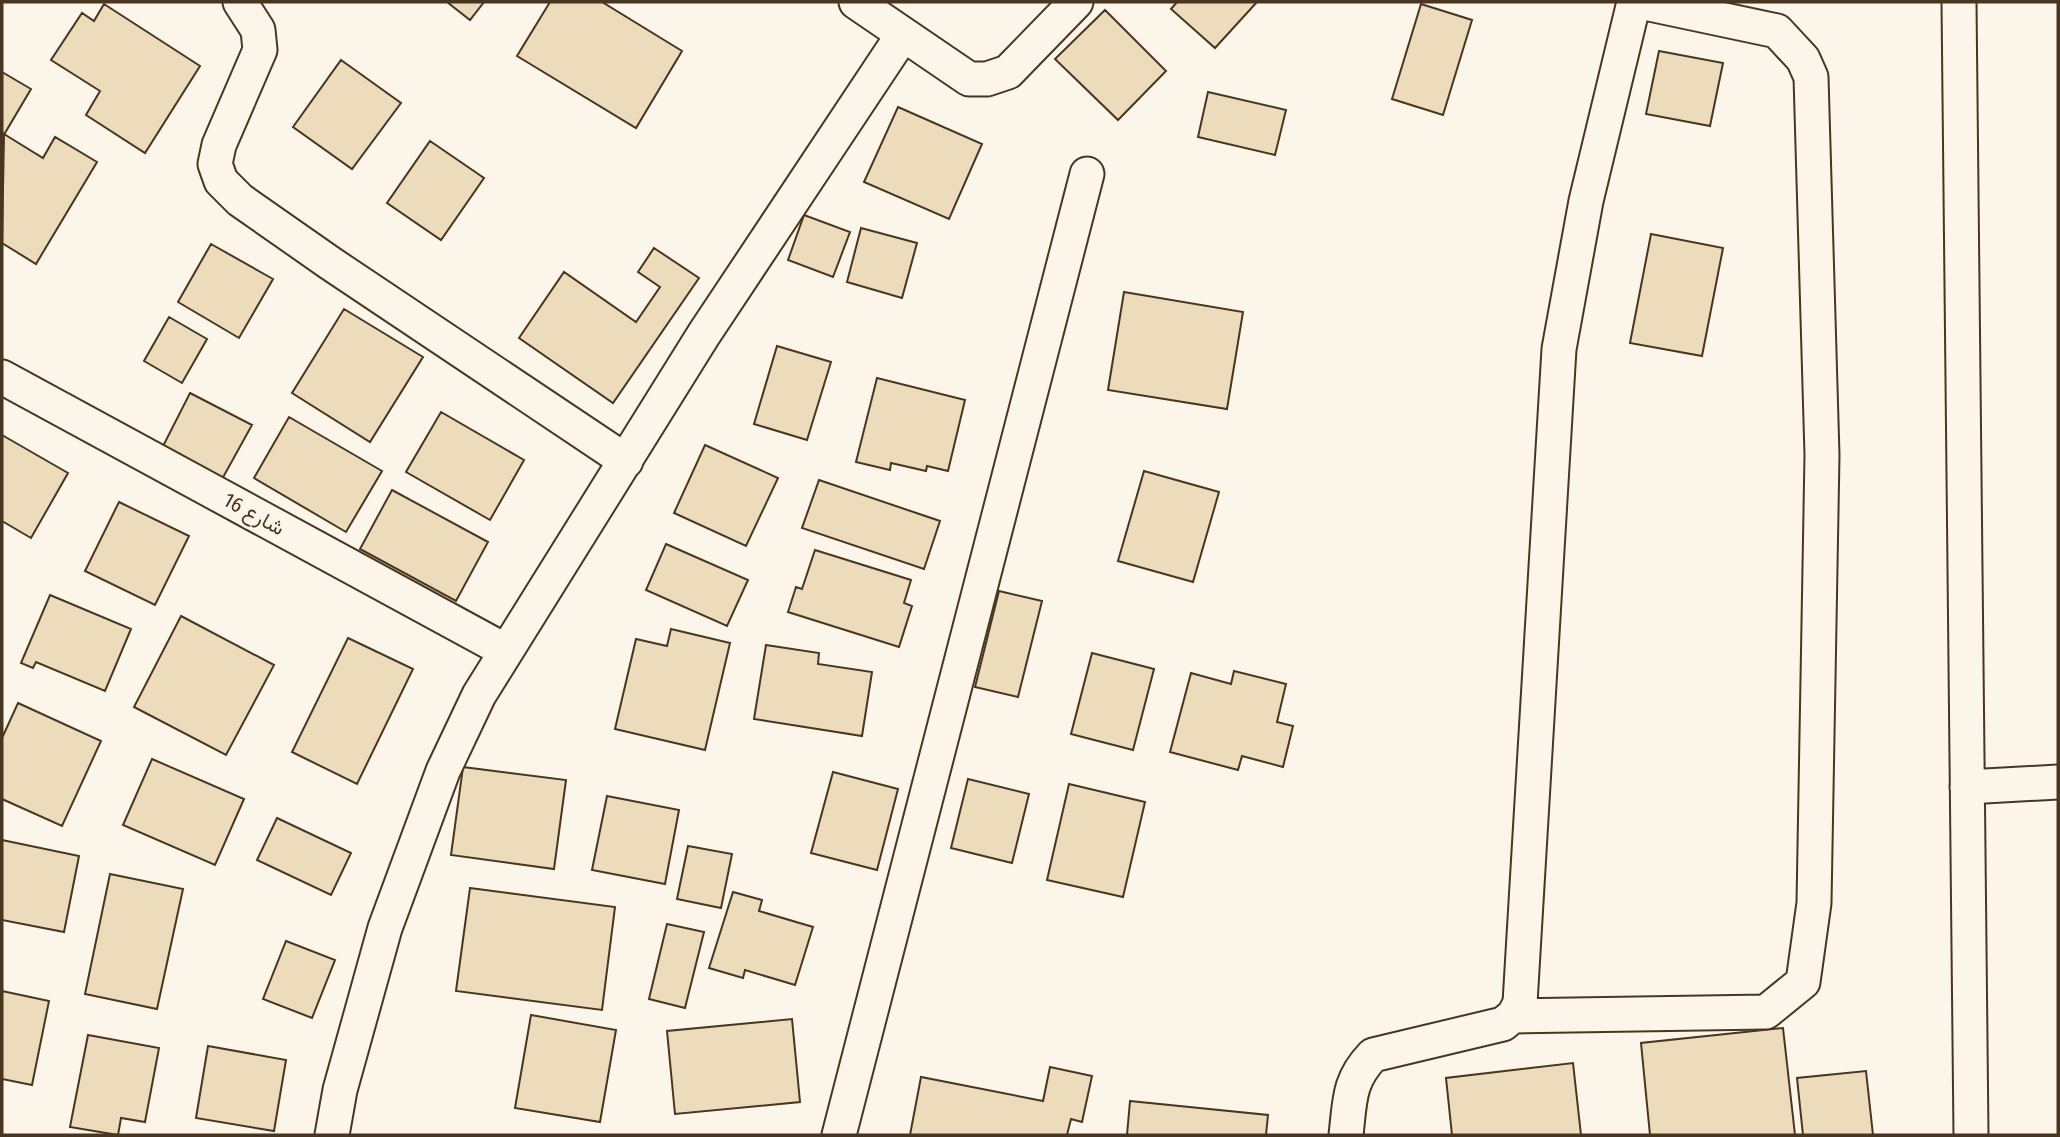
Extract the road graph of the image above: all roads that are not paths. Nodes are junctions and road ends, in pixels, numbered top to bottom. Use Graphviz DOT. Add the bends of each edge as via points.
graph roads {
  1 [pos="240,2"];
  2 [pos="856,2"];
  3 [pos="1076,2"];
  4 [pos="1634,2"];
  5 [pos="1640,2"];
  6 [pos="1959,2"];
  7 [pos="902,36"];
  8 [pos="1087,174"];
  9 [pos="2,377"];
  10 [pos="626,461"];
  11 [pos="506,651"];
  12 [pos="2058,782"];
  13 [pos="1967,788"];
  14 [pos="1514,1016"];
  15 [pos="331,1135"];
  16 [pos="839,1135"];
  17 [pos="1346,1135"];
  18 [pos="1971,1135"];
  1 -- 10 [label="street" via="258,30 260,50 219,145 215,164 221,181 240,200 330,263"];
  2 -- 7 [label="street"];
  3 -- 7 [label="street" via="1022,61 987,79 969,79"];
  4 -- 14 [label="street" via="1586,201 1559,349 1520,1003"];
  5 -- 14 [label="street" via="1777,30 1803,59 1811,77 1822,455 1814,903 1803,982 1766,1012"];
  6 -- 13 [label="street"];
  7 -- 10 [label="street" via="704,334"];
  8 -- 16 [label="street"];
  9 -- 11 [label="street, شارع 16"];
  10 -- 11 [label="street"];
  11 -- 15 [label="street" via="443,771 384,928"];
  12 -- 13 [label="street"];
  13 -- 18 [label="street"];
  14 -- 17 [label="street" via="1503,1024 1373,1055 1358,1070 1351,1086"];
}
